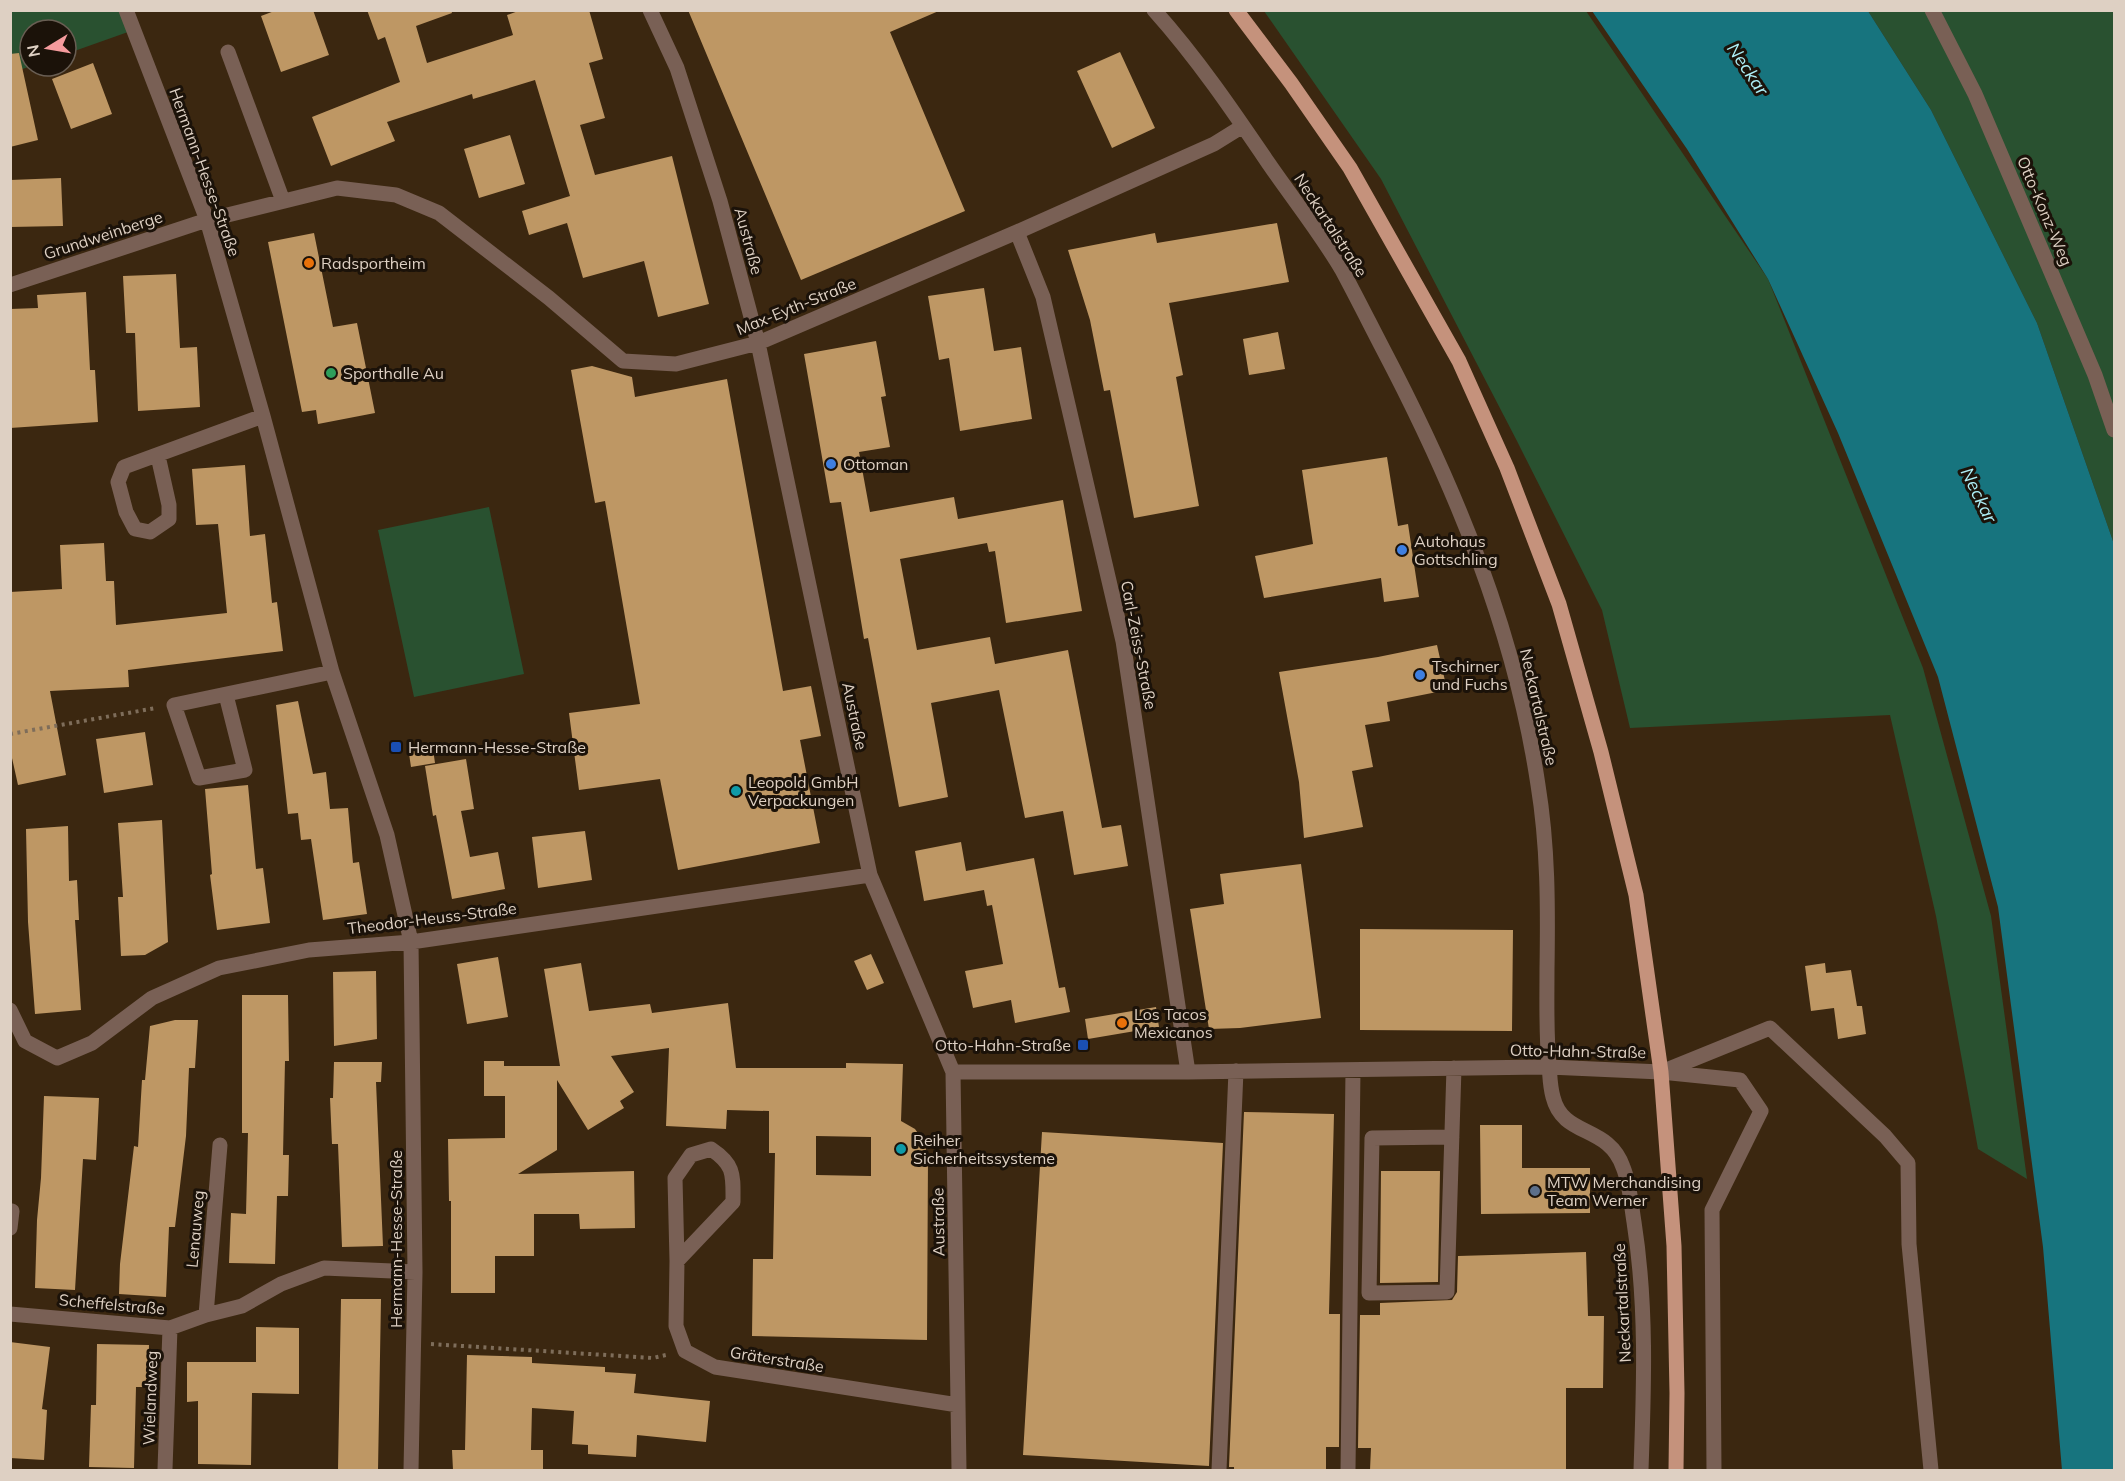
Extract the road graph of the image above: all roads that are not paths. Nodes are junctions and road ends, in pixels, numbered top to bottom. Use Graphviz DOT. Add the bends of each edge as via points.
graph roads {
  1 [pos="126,10"];
  2 [pos="650,10"];
  3 [pos="1154,10"];
  4 [pos="1236,10"];
  5 [pos="1932,10"];
  6 [pos="228,52"];
  7 [pos="1243,126"];
  8 [pos="283,201"];
  9 [pos="207,220"];
  10 [pos="1017,232"];
  11 [pos="11,281"];
  12 [pos="758,343"];
  13 [pos="263,416"];
  14 [pos="2115,430"];
  15 [pos="158,456"];
  16 [pos="332,672"];
  17 [pos="226,695"];
  18 [pos="870,875"];
  19 [pos="411,942"];
  20 [pos="10,1010"];
  21 [pos="1550,1067"];
  22 [pos="1454,1068"];
  23 [pos="1353,1070"];
  24 [pos="1236,1071"];
  25 [pos="953,1072"];
  26 [pos="1188,1072"];
  27 [pos="1661,1072"];
  28 [pos="1452,1137"];
  29 [pos="220,1145"];
  30 [pos="12,1211"];
  31 [pos="10,1228"];
  32 [pos="677,1261"];
  33 [pos="415,1272"];
  34 [pos="10,1314"];
  35 [pos="206,1315"];
  36 [pos="171,1328"];
  37 [pos="958,1405"];
  38 [pos="165,1469"];
  39 [pos="411,1470"];
  40 [pos="959,1470"];
  41 [pos="1219,1470"];
  42 [pos="1348,1470"];
  43 [pos="1641,1470"];
  44 [pos="1676,1470"];
  45 [pos="1714,1470"];
  46 [pos="1930,1470"];
  1 -- 9 [label="street, Hermann-Hesse-Straße"];
  2 -- 12 [label="street, Austraße" via="688,101"];
  3 -- 7 [label="street, Neckartalstraße"];
  4 -- 27 [label="main road" via="1350,168 1459,361 1507,468 1559,604 1601,752 1636,895"];
  5 -- 14 [label="street, Otto-Konz-Weg" via="1975,94"];
  6 -- 8 [label="street"];
  7 -- 10 [label="street, Max-Eyth-Straße" via="1214,144"];
  7 -- 21 [label="street, Neckartalstraße" via="1341,268 1448,483 1491,591 1518,686 1538,785 1548,879 1545,1036"];
  8 -- 9 [label="street, Max-Eyth-Straße"];
  8 -- 12 [label="street, Max-Eyth-Straße" via="337,188 396,195 439,213 623,361 676,364"];
  9 -- 11 [label="street, Grundweinberge"];
  9 -- 13 [label="street, Hermann-Hesse-Straße"];
  10 -- 12 [label="street, Max-Eyth-Straße"];
  10 -- 26 [label="street, Carl-Zeiss-Straße" via="1043,297 1123,641"];
  12 -- 18 [label="street, Austraße"];
  13 -- 15 [label="street"];
  13 -- 16 [label="street, Hermann-Hesse-Straße"];
  15 -- 15 [label="street" via="124,467 118,482 135,529 150,532 169,519"];
  16 -- 17 [label="street"];
  16 -- 19 [label="street, Hermann-Hesse-Straße" via="387,836"];
  17 -- 17 [label="street" via="174,705 199,778 245,770"];
  18 -- 19 [label="street, Theodor-Heuss-Straße"];
  18 -- 25 [label="street, Austraße"];
  19 -- 20 [label="street, Theodor-Heuss-Straße" via="309,950 219,968 152,998 92,1043 57,1058 25,1041"];
  19 -- 33 [label="street, Hermann-Hesse-Straße"];
  21 -- 22 [label="street, Otto-Hahn-Straße"];
  21 -- 27 [label="street, Otto-Hahn-Straße"];
  21 -- 43 [label="street, Neckartalstraße" via="1557,1109 1575,1126 1604,1139 1615,1149 1624,1168 1641,1266 1644,1315"];
  22 -- 23 [label="street, Otto-Hahn-Straße"];
  22 -- 28 [label="street"];
  23 -- 24 [label="street, Otto-Hahn-Straße"];
  23 -- 42 [label="street"];
  24 -- 26 [label="street, Otto-Hahn-Straße"];
  24 -- 41 [label="street"];
  25 -- 26 [label="street, Otto-Hahn-Straße"];
  25 -- 37 [label="street, Austraße"];
  27 -- 44 [label="main road" via="1674,1246"];
  27 -- 45 [label="street, Otto-Hahn-Straße" via="1740,1080 1761,1111 1712,1210"];
  27 -- 46 [label="street" via="1770,1028 1885,1136 1908,1163 1909,1244"];
  28 -- 28 [label="street" via="1447,1292 1369,1293 1372,1138"];
  29 -- 35 [label="street, Lenauweg"];
  30 -- 31 [label="street"];
  32 -- 32 [label="street" via="675,1178 691,1155 711,1149 726,1159 733,1175 733,1202"];
  32 -- 37 [label="street, Gräterstraße" via="676,1326 685,1351 715,1368"];
  33 -- 35 [label="street, Scheffelstraße" via="324,1268 281,1284 242,1306"];
  33 -- 39 [label="street, Hermann-Hesse-Straße"];
  34 -- 36 [label="street, Scheffelstraße"];
  35 -- 36 [label="street, Scheffelstraße"];
  36 -- 38 [label="street, Wielandweg"];
  37 -- 40 [label="street, Austraße"];
}
